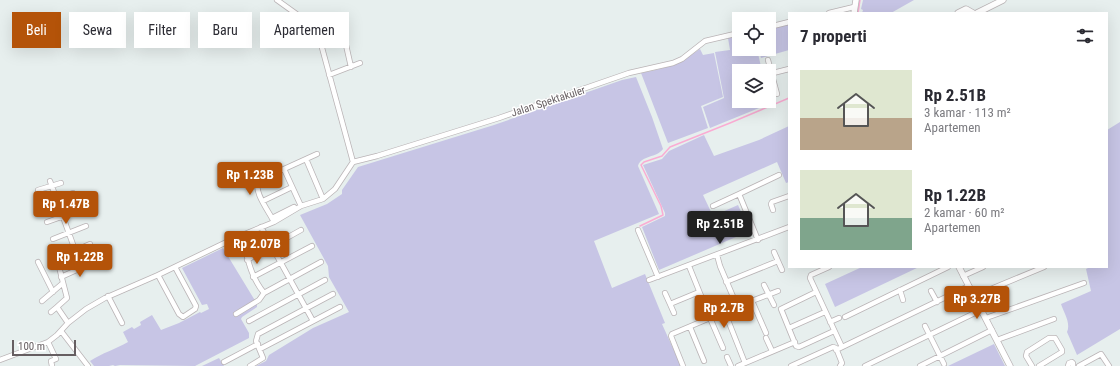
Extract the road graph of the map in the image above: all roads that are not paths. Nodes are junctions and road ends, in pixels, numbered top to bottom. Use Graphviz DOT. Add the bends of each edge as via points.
graph roads {
  1 [pos="277,0"];
  2 [pos="856,0"];
  3 [pos="1003,0"];
  4 [pos="854,10"];
  5 [pos="837,12"];
  6 [pos="960,12"];
  7 [pos="971,12"];
  8 [pos="980,12"];
  9 [pos="788,22"];
  10 [pos="776,25"];
  11 [pos="732,36"];
  12 [pos="347,48"];
  13 [pos="768,60"];
  14 [pos="360,63"];
  15 [pos="769,64"];
  16 [pos="351,67"];
  17 [pos="788,68"];
  18 [pos="776,72"];
  19 [pos="329,75"];
  20 [pos="776,91"];
  21 [pos="777,94"];
  22 [pos="317,154"];
  23 [pos="306,159"];
  24 [pos="353,162"];
  25 [pos="284,169"];
  26 [pos="779,175"];
  27 [pos="61,183"];
  28 [pos="51,184"];
  29 [pos="292,187"];
  30 [pos="38,190"];
  31 [pos="73,193"];
  32 [pos="739,194"];
  33 [pos="788,196"];
  34 [pos="57,199"];
  35 [pos="323,199"];
  36 [pos="263,201"];
  37 [pos="41,205"];
  38 [pos="300,205"];
  39 [pos="713,206"];
  40 [pos="81,210"];
  41 [pos="773,210"];
  42 [pos="63,216"];
  43 [pos="273,220"];
  44 [pos="47,222"];
  45 [pos="86,226"];
  46 [pos="261,227"];
  47 [pos="788,227"];
  48 [pos="301,230"];
  49 [pos="638,230"];
  50 [pos="69,233"];
  51 [pos="53,239"];
  52 [pos="758,240"];
  53 [pos="243,241"];
  54 [pos="90,244"];
  55 [pos="272,246"];
  56 [pos="312,246"];
  57 [pos="75,250"];
  58 [pos="774,252"];
  59 [pos="717,255"];
  60 [pos="247,260"];
  61 [pos="778,261"];
  62 [pos="38,262"];
  63 [pos="281,262"];
  64 [pos="321,262"];
  65 [pos="92,263"];
  66 [pos="175,266"];
  67 [pos="689,266"];
  68 [pos="827,268"];
  69 [pos="946,268"];
  70 [pos="959,268"];
  71 [pos="981,268"];
  72 [pos="1042,268"];
  73 [pos="782,270"];
  74 [pos="158,274"];
  75 [pos="963,276"];
  76 [pos="61,277"];
  77 [pos="253,277"];
  78 [pos="658,277"];
  79 [pos="290,278"];
  80 [pos="326,280"];
  81 [pos="649,280"];
  82 [pos="726,282"];
  83 [pos="63,283"];
  84 [pos="1084,283"];
  85 [pos="764,285"];
  86 [pos="969,286"];
  87 [pos="900,290"];
  88 [pos="778,291"];
  89 [pos="931,291"];
  90 [pos="53,292"];
  91 [pos="699,292"];
  92 [pos="816,292"];
  93 [pos="264,293"];
  94 [pos="299,293"];
  95 [pos="665,293"];
  96 [pos="333,294"];
  97 [pos="768,294"];
  98 [pos="108,296"];
  99 [pos="974,296"];
  100 [pos="903,300"];
  101 [pos="42,301"];
  102 [pos="752,301"];
  103 [pos="936,302"];
  104 [pos="670,304"];
  105 [pos="774,305"];
  106 [pos="57,307"];
  107 [pos="340,307"];
  108 [pos="306,308"];
  109 [pos="724,310"];
  110 [pos="981,310"];
  111 [pos="919,311"];
  112 [pos="51,312"];
  113 [pos="825,312"];
  114 [pos="674,313"];
  115 [pos="236,314"];
  116 [pos="921,316"];
  117 [pos="845,317"];
  118 [pos="710,318"];
  119 [pos="839,318"];
  120 [pos="986,318"];
  121 [pos="1054,319"];
  122 [pos="248,321"];
  123 [pos="313,321"];
  124 [pos="830,322"];
  125 [pos="68,323"];
  126 [pos="122,323"];
  127 [pos="925,326"];
  128 [pos="690,327"];
  129 [pos="789,328"];
  130 [pos="992,330"];
  131 [pos="62,331"];
  132 [pos="834,332"];
  133 [pos="930,334"];
  134 [pos="997,340"];
  135 [pos="48,342"];
  136 [pos="795,342"];
  137 [pos="258,344"];
  138 [pos="842,347"];
  139 [pos="724,348"];
  140 [pos="260,349"];
  141 [pos="836,350"];
  142 [pos="772,351"];
  143 [pos="940,356"];
  144 [pos="727,357"];
  145 [pos="0,360"];
  146 [pos="224,362"];
  147 [pos="706,363"];
  148 [pos="746,363"];
  149 [pos="944,364"];
  150 [pos="867,365"];
  151 [pos="52,366"];
  152 [pos="88,366"];
  153 [pos="250,366"];
  154 [pos="683,366"];
  155 [pos="731,366"];
  156 [pos="738,366"];
  157 [pos="791,366"];
  158 [pos="840,366"];
  159 [pos="920,366"];
  160 [pos="1010,366"];
  161 [pos="1032,366"];
  162 [pos="1039,366"];
  163 [pos="1068,366"];
  164 [pos="1073,366"];
  165 [pos="1079,366"];
  166 [pos="1109,366"];
  1 -- 19 [label="street" via="318,33"];
  2 -- 4 [label="street"];
  3 -- 8 [label="street"];
  4 -- 5 [label="street"];
  6 -- 7 [label="street" via="966,9"];
  9 -- 10 [label="street"];
  11 -- 24 [label="street, Jalan Spektakuler" via="705,42 673,63 629,73 492,120"];
  12 -- 16 [label="street"];
  13 -- 15 [label="street"];
  14 -- 16 [label="street"];
  16 -- 19 [label="street"];
  17 -- 18 [label="street"];
  19 -- 24 [label="street"];
  20 -- 21 [label="street"];
  22 -- 23 [label="street"];
  23 -- 25 [label="street"];
  23 -- 35 [label="street"];
  24 -- 35 [label="street" via="335,189"];
  25 -- 29 [label="street"];
  25 -- 36 [label="street" via="258,182 257,192"];
  26 -- 32 [label="street"];
  27 -- 28 [label="street"];
  28 -- 30 [label="street"];
  28 -- 34 [label="street"];
  29 -- 36 [label="street"];
  29 -- 38 [label="street"];
  31 -- 34 [label="street"];
  32 -- 39 [label="street"];
  32 -- 52 [label="street"];
  33 -- 41 [label="street" via="772,202"];
  34 -- 37 [label="street"];
  34 -- 42 [label="street"];
  35 -- 38 [label="street"];
  36 -- 43 [label="street"];
  38 -- 43 [label="street"];
  40 -- 42 [label="street"];
  42 -- 44 [label="street"];
  42 -- 50 [label="street"];
  43 -- 46 [label="street"];
  45 -- 50 [label="street"];
  46 -- 55 [label="street"];
  46 -- 66 [label="street"];
  47 -- 52 [label="street"];
  48 -- 55 [label="street"];
  49 -- 78 [label="street"];
  50 -- 51 [label="street"];
  50 -- 57 [label="street"];
  52 -- 59 [label="street"];
  53 -- 60 [label="street"];
  54 -- 57 [label="street"];
  55 -- 60 [label="street"];
  55 -- 63 [label="street"];
  56 -- 63 [label="street"];
  57 -- 76 [label="street" via="56,258"];
  58 -- 61 [label="street"];
  59 -- 67 [label="street"];
  59 -- 82 [label="street"];
  60 -- 77 [label="street"];
  61 -- 73 [label="street"];
  61 -- 82 [label="street"];
  62 -- 90 [label="street"];
  63 -- 77 [label="street"];
  63 -- 79 [label="street"];
  64 -- 79 [label="street"];
  65 -- 76 [label="street"];
  66 -- 74 [label="street"];
  66 -- 74 [label="street" via="196,306 183,317"];
  67 -- 78 [label="street"];
  67 -- 91 [label="street"];
  68 -- 92 [label="street" via="810,276"];
  69 -- 87 [label="street"];
  70 -- 75 [label="street"];
  71 -- 75 [label="street"];
  72 -- 99 [label="street"];
  74 -- 98 [label="street"];
  75 -- 86 [label="street"];
  76 -- 83 [label="street"];
  77 -- 93 [label="street"];
  78 -- 81 [label="street"];
  79 -- 93 [label="street"];
  79 -- 94 [label="street"];
  80 -- 94 [label="street"];
  82 -- 102 [label="street" via="737,306"];
  83 -- 90 [label="street"];
  83 -- 106 [label="street" via="67,299"];
  84 -- 120 [label="street"];
  85 -- 97 [label="street"];
  86 -- 99 [label="street"];
  86 -- 103 [label="street"];
  87 -- 100 [label="street"];
  87 -- 117 [label="street"];
  88 -- 97 [label="street"];
  89 -- 103 [label="street"];
  90 -- 101 [label="street"];
  91 -- 104 [label="street"];
  91 -- 118 [label="street"];
  92 -- 113 [label="street"];
  92 -- 129 [label="street" via="781,308"];
  93 -- 115 [label="street" via="259,300"];
  94 -- 108 [label="street"];
  94 -- 122 [label="street"];
  95 -- 104 [label="street"];
  96 -- 108 [label="street"];
  97 -- 102 [label="street"];
  97 -- 105 [label="street"];
  98 -- 125 [label="street" via="91,305"];
  98 -- 126 [label="street"];
  99 -- 110 [label="street"];
  102 -- 142 [label="street"];
  103 -- 111 [label="street"];
  104 -- 114 [label="street"];
  106 -- 112 [label="street"];
  106 -- 125 [label="street"];
  107 -- 123 [label="street"];
  108 -- 123 [label="street"];
  108 -- 137 [label="street" via="258,334"];
  109 -- 148 [label="street"];
  110 -- 120 [label="street"];
  110 -- 133 [label="street"];
  111 -- 116 [label="street"];
  111 -- 138 [label="street"];
  113 -- 124 [label="street"];
  113 -- 129 [label="street"];
  118 -- 128 [label="street"];
  118 -- 139 [label="street"];
  119 -- 124 [label="street"];
  120 -- 130 [label="street"];
  121 -- 134 [label="street"];
  123 -- 140 [label="street"];
  124 -- 132 [label="street"];
  125 -- 131 [label="street"];
  127 -- 133 [label="street"];
  128 -- 147 [label="street"];
  128 -- 154 [label="street" via="671,336"];
  129 -- 136 [label="street"];
  130 -- 134 [label="street"];
  130 -- 143 [label="street"];
  131 -- 135 [label="street"];
  131 -- 152 [label="street"];
  132 -- 136 [label="street" via="799,347"];
  132 -- 138 [label="street"];
  133 -- 143 [label="street"];
  133 -- 150 [label="street"];
  134 -- 160 [label="street"];
  135 -- 145 [label="street"];
  135 -- 151 [label="street" via="56,359 51,361"];
  136 -- 142 [label="street"];
  137 -- 140 [label="street"];
  137 -- 146 [label="street"];
  138 -- 141 [label="street"];
  140 -- 153 [label="street" via="263,358"];
  141 -- 157 [label="street" via="832,347"];
  141 -- 158 [label="street" via="842,363"];
  142 -- 148 [label="street"];
  143 -- 149 [label="street"];
  143 -- 159 [label="street"];
  144 -- 155 [label="street"];
  148 -- 156 [label="street"];
  161 -- 162 [label="street" via="1026,356 1027,352 1049,338 1055,338 1062,352"];
  163 -- 164 [label="street" via="1072,362"];
  165 -- 166 [label="street" via="1101,354"];
}
